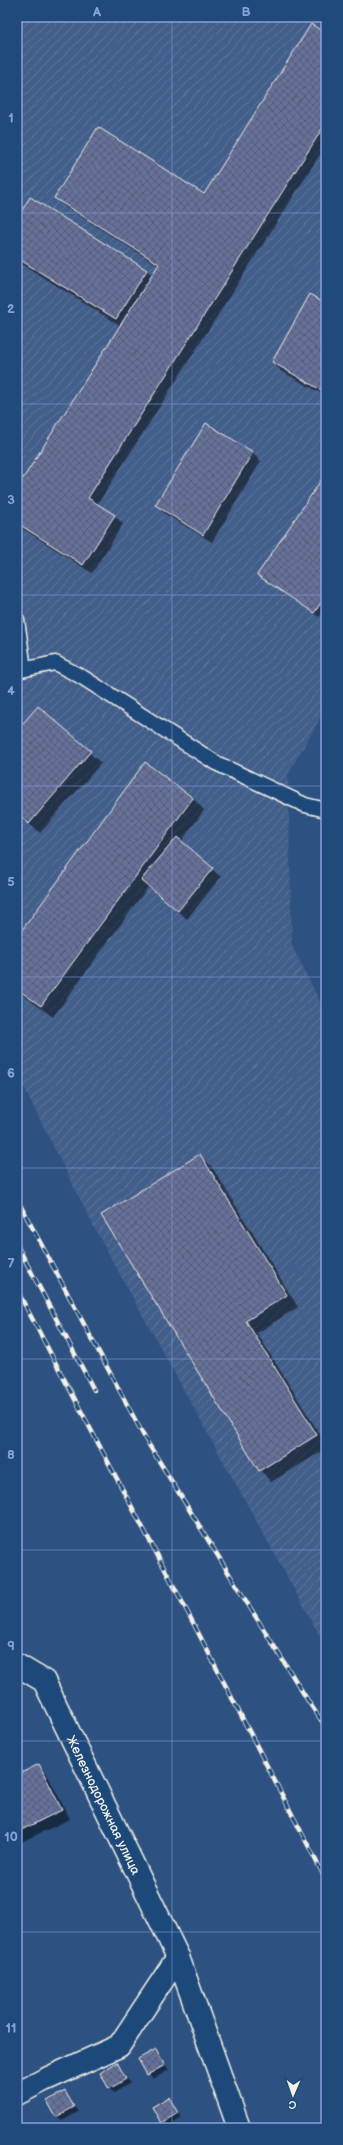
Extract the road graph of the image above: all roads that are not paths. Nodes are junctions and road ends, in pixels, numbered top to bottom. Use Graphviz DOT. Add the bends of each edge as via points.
graph roads {
  1 [pos="17,620"];
  2 [pos="21,670"];
  3 [pos="326,810"];
  4 [pos="17,1665"];
  5 [pos="178,1957"];
  6 [pos="17,2094"];
  7 [pos="239,2128"];
  1 -- 2 [label="lane"];
  2 -- 3 [label="lane" via="55,663 82,677 216,763 305,805"];
  4 -- 5 [label="street, Железнодорожная улица" via="44,1681"];
  5 -- 6 [label="street" via="119,2046"];
  5 -- 7 [label="street, Железнодорожная улица"];
}
